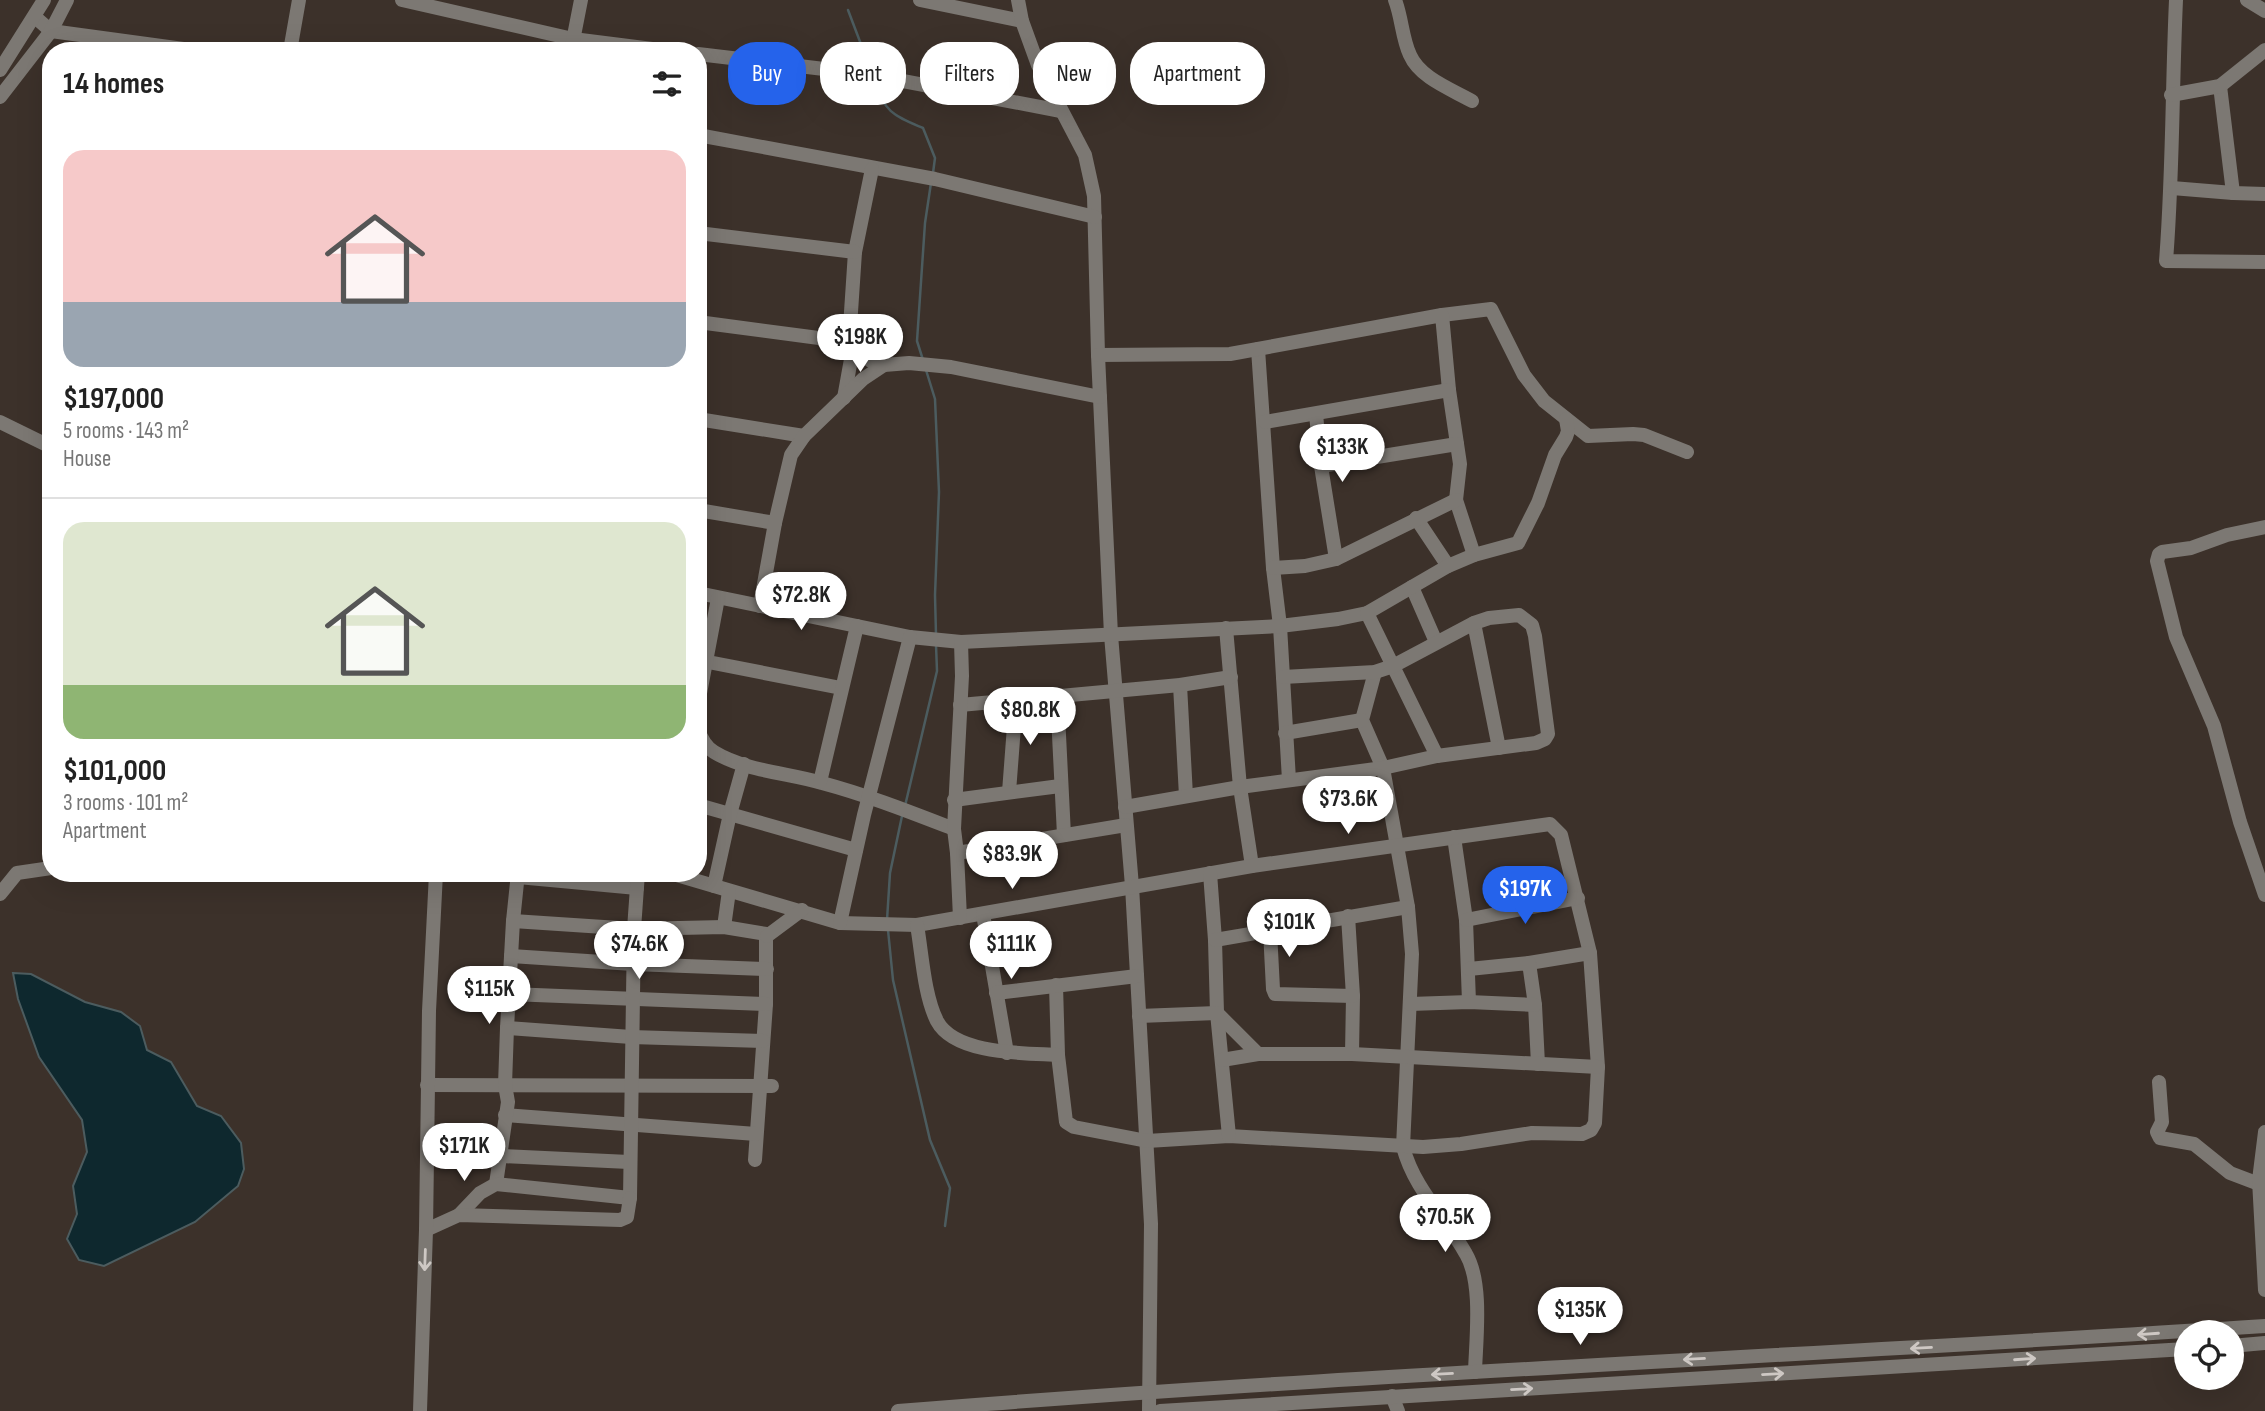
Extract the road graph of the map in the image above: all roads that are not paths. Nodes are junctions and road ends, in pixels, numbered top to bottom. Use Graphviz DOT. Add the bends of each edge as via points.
graph roads {
  1 [pos="44,0"];
  2 [pos="67,0"];
  3 [pos="299,0"];
  4 [pos="402,0"];
  5 [pos="581,0"];
  6 [pos="920,0"];
  7 [pos="1018,0"];
  8 [pos="1395,0"];
  9 [pos="2176,0"];
  10 [pos="2247,0"];
  11 [pos="2265,11"];
  12 [pos="35,17"];
  13 [pos="1022,21"];
  14 [pos="51,31"];
  15 [pos="42,42"];
  16 [pos="132,42"];
  17 [pos="292,42"];
  18 [pos="561,42"];
  19 [pos="573,42"];
  20 [pos="42,43"];
  21 [pos="2265,50"];
  22 [pos="707,55"];
  23 [pos="0,70"];
  24 [pos="2220,86"];
  25 [pos="2171,95"];
  26 [pos="0,97"];
  27 [pos="1472,101"];
  28 [pos="1062,111"];
  29 [pos="707,136"];
  30 [pos="872,169"];
  31 [pos="2172,188"];
  32 [pos="2233,193"];
  33 [pos="2265,194"];
  34 [pos="1095,218"];
  35 [pos="707,234"];
  36 [pos="855,252"];
  37 [pos="2265,262"];
  38 [pos="1442,315"];
  39 [pos="707,323"];
  40 [pos="851,345"];
  41 [pos="1258,349"];
  42 [pos="1098,355"];
  43 [pos="884,365"];
  44 [pos="1449,390"];
  45 [pos="1100,397"];
  46 [pos="844,398"];
  47 [pos="1316,414"];
  48 [pos="1566,419"];
  49 [pos="707,420"];
  50 [pos="0,422"];
  51 [pos="1265,422"];
  52 [pos="804,436"];
  53 [pos="42,443"];
  54 [pos="1457,444"];
  55 [pos="1687,452"];
  56 [pos="1321,466"];
  57 [pos="1456,500"];
  58 [pos="707,512"];
  59 [pos="1416,518"];
  60 [pos="775,523"];
  61 [pos="2265,527"];
  62 [pos="1474,555"];
  63 [pos="1336,559"];
  64 [pos="1448,566"];
  65 [pos="1273,568"];
  66 [pos="1412,587"];
  67 [pos="707,595"];
  68 [pos="718,597"];
  69 [pos="760,606"];
  70 [pos="1367,613"];
  71 [pos="1474,624"];
  72 [pos="857,626"];
  73 [pos="1280,626"];
  74 [pos="1226,628"];
  75 [pos="1111,635"];
  76 [pos="910,637"];
  77 [pos="961,642"];
  78 [pos="1436,642"];
  79 [pos="707,644"];
  80 [pos="707,662"];
  81 [pos="1393,666"];
  82 [pos="1375,672"];
  83 [pos="1231,677"];
  84 [pos="1283,677"];
  85 [pos="1180,684"];
  86 [pos="841,688"];
  87 [pos="1117,690"];
  88 [pos="1058,695"];
  89 [pos="1016,700"];
  90 [pos="960,705"];
  91 [pos="1362,720"];
  92 [pos="1285,733"];
  93 [pos="707,747"];
  94 [pos="1499,748"];
  95 [pos="1437,756"];
  96 [pos="744,764"];
  97 [pos="1383,768"];
  98 [pos="1289,780"];
  99 [pos="820,782"];
  100 [pos="1060,786"];
  101 [pos="1240,787"];
  102 [pos="1009,792"];
  103 [pos="1186,796"];
  104 [pos="869,797"];
  105 [pos="954,800"];
  106 [pos="1125,807"];
  107 [pos="707,808"];
  108 [pos="730,814"];
  109 [pos="1126,825"];
  110 [pos="954,829"];
  111 [pos="1064,835"];
  112 [pos="1454,837"];
  113 [pos="1396,847"];
  114 [pos="856,850"];
  115 [pos="957,853"];
  116 [pos="1252,866"];
  117 [pos="42,869"];
  118 [pos="1210,873"];
  119 [pos="436,882"];
  120 [pos="517,882"];
  121 [pos="637,882"];
  122 [pos="700,882"];
  123 [pos="714,886"];
  124 [pos="1132,886"];
  125 [pos="729,891"];
  126 [pos="0,894"];
  127 [pos="2265,895"];
  128 [pos="1578,898"];
  129 [pos="1408,907"];
  130 [pos="802,911"];
  131 [pos="983,914"];
  132 [pos="1348,916"];
  133 [pos="960,918"];
  134 [pos="1465,920"];
  135 [pos="513,921"];
  136 [pos="840,923"];
  137 [pos="917,925"];
  138 [pos="724,927"];
  139 [pos="634,929"];
  140 [pos="1270,931"];
  141 [pos="767,936"];
  142 [pos="1215,940"];
  143 [pos="1590,953"];
  144 [pos="511,956"];
  145 [pos="1529,963"];
  146 [pos="633,964"];
  147 [pos="767,968"];
  148 [pos="1469,969"];
  149 [pos="1137,976"];
  150 [pos="1056,985"];
  151 [pos="996,993"];
  152 [pos="510,994"];
  153 [pos="1353,996"];
  154 [pos="632,998"];
  155 [pos="1469,1002"];
  156 [pos="766,1004"];
  157 [pos="1410,1004"];
  158 [pos="1535,1005"];
  159 [pos="1216,1013"];
  160 [pos="1139,1016"];
  161 [pos="507,1028"];
  162 [pos="631,1037"];
  163 [pos="763,1041"];
  164 [pos="1007,1053"];
  165 [pos="1258,1054"];
  166 [pos="1352,1054"];
  167 [pos="1058,1055"];
  168 [pos="1406,1056"];
  169 [pos="1222,1060"];
  170 [pos="1538,1064"];
  171 [pos="1598,1067"];
  172 [pos="2159,1082"];
  173 [pos="427,1085"];
  174 [pos="505,1085"];
  175 [pos="631,1086"];
  176 [pos="765,1086"];
  177 [pos="505,1115"];
  178 [pos="631,1126"];
  179 [pos="2265,1132"];
  180 [pos="756,1134"];
  181 [pos="1229,1136"];
  182 [pos="1147,1141"];
  183 [pos="1403,1147"];
  184 [pos="502,1156"];
  185 [pos="755,1160"];
  186 [pos="629,1162"];
  187 [pos="496,1184"];
  188 [pos="2259,1184"];
  189 [pos="629,1198"];
  190 [pos="458,1215"];
  191 [pos="426,1230"];
  192 [pos="2265,1290"];
  193 [pos="2265,1326"];
  194 [pos="2265,1343"];
  195 [pos="1987,1345"];
  196 [pos="2244,1345"];
  197 [pos="2174,1350"];
  198 [pos="1988,1361"];
  199 [pos="1475,1372"];
  200 [pos="1149,1392"];
  201 [pos="1392,1396"];
  202 [pos="420,1411"];
  203 [pos="898,1411"];
  204 [pos="1149,1411"];
  205 [pos="1160,1411"];
  206 [pos="1398,1411"];
  1 -- 12 [label="street"];
  2 -- 14 [label="street"];
  3 -- 17 [label="street"];
  4 -- 18 [label="street"];
  5 -- 19 [label="street"];
  6 -- 13 [label="street"];
  7 -- 13 [label="street"];
  8 -- 27 [label="street" via="1418,69"];
  9 -- 25 [label="street"];
  10 -- 11 [label="street"];
  12 -- 14 [label="street"];
  12 -- 23 [label="street"];
  13 -- 28 [label="street"];
  14 -- 15 [label="street"];
  14 -- 16 [label="street"];
  20 -- 26 [label="street"];
  21 -- 24 [label="street"];
  22 -- 28 [label="street" via="866,74"];
  24 -- 25 [label="street"];
  24 -- 32 [label="street"];
  25 -- 31 [label="street"];
  28 -- 34 [label="street" via="1085,155"];
  29 -- 30 [label="street"];
  30 -- 34 [label="street" via="935,179"];
  30 -- 36 [label="street"];
  31 -- 32 [label="street"];
  31 -- 37 [label="street" via="2166,261"];
  32 -- 33 [label="street"];
  34 -- 42 [label="street"];
  35 -- 36 [label="street"];
  36 -- 40 [label="street"];
  38 -- 41 [label="street"];
  38 -- 44 [label="street"];
  38 -- 48 [label="street" via="1491,309 1524,375"];
  39 -- 40 [label="street"];
  40 -- 43 [label="street"];
  40 -- 46 [label="street"];
  41 -- 42 [label="street" via="1230,354"];
  41 -- 51 [label="street"];
  42 -- 45 [label="street"];
  43 -- 45 [label="street" via="951,367"];
  43 -- 46 [label="street"];
  44 -- 47 [label="street"];
  44 -- 54 [label="street"];
  45 -- 75 [label="street"];
  46 -- 52 [label="street"];
  47 -- 51 [label="street"];
  47 -- 56 [label="street"];
  48 -- 55 [label="street" via="1592,437 1644,435"];
  48 -- 62 [label="street" via="1566,437 1519,542"];
  49 -- 52 [label="street"];
  50 -- 53 [label="street"];
  51 -- 65 [label="street"];
  52 -- 60 [label="street" via="791,455"];
  54 -- 56 [label="street"];
  54 -- 57 [label="street"];
  56 -- 63 [label="street"];
  57 -- 59 [label="street"];
  57 -- 62 [label="street"];
  58 -- 60 [label="street"];
  59 -- 63 [label="street"];
  59 -- 64 [label="street"];
  60 -- 69 [label="street"];
  61 -- 127 [label="street" via="2162,552 2157,561 2176,637 2214,726 2239,822"];
  62 -- 64 [label="street"];
  63 -- 65 [label="street"];
  64 -- 66 [label="street"];
  65 -- 73 [label="street"];
  66 -- 70 [label="street"];
  66 -- 78 [label="street"];
  67 -- 68 [label="street"];
  68 -- 69 [label="street"];
  68 -- 79 [label="street"];
  69 -- 72 [label="street"];
  70 -- 73 [label="street"];
  70 -- 81 [label="street"];
  71 -- 78 [label="street"];
  71 -- 94 [label="street"];
  71 -- 94 [label="street" via="1519,615 1532,625 1535,636 1548,734 1536,743"];
  72 -- 76 [label="street"];
  72 -- 86 [label="street"];
  73 -- 74 [label="street"];
  73 -- 84 [label="street"];
  74 -- 75 [label="street"];
  74 -- 83 [label="street"];
  75 -- 77 [label="street"];
  75 -- 87 [label="street"];
  76 -- 77 [label="street"];
  76 -- 104 [label="street"];
  77 -- 90 [label="street"];
  78 -- 81 [label="street"];
  80 -- 86 [label="street"];
  81 -- 82 [label="street"];
  81 -- 95 [label="street"];
  82 -- 84 [label="street"];
  82 -- 91 [label="street"];
  83 -- 85 [label="street"];
  83 -- 101 [label="street"];
  84 -- 92 [label="street"];
  85 -- 87 [label="street"];
  85 -- 103 [label="street"];
  86 -- 99 [label="street"];
  87 -- 88 [label="street"];
  87 -- 106 [label="street"];
  88 -- 89 [label="street"];
  88 -- 100 [label="street"];
  89 -- 90 [label="street"];
  89 -- 102 [label="street"];
  90 -- 105 [label="street"];
  91 -- 92 [label="street"];
  91 -- 97 [label="street"];
  92 -- 98 [label="street"];
  93 -- 96 [label="street"];
  94 -- 95 [label="street"];
  95 -- 97 [label="street"];
  96 -- 99 [label="street"];
  96 -- 108 [label="street"];
  97 -- 98 [label="street"];
  97 -- 113 [label="street"];
  98 -- 101 [label="street"];
  99 -- 104 [label="street"];
  100 -- 102 [label="street"];
  100 -- 111 [label="street"];
  101 -- 103 [label="street"];
  101 -- 116 [label="street"];
  102 -- 105 [label="street"];
  103 -- 106 [label="street"];
  104 -- 110 [label="street"];
  104 -- 114 [label="street"];
  105 -- 110 [label="street"];
  106 -- 109 [label="street"];
  107 -- 108 [label="street"];
  108 -- 114 [label="street"];
  108 -- 123 [label="street"];
  109 -- 111 [label="street"];
  109 -- 124 [label="street"];
  110 -- 115 [label="street"];
  111 -- 115 [label="street"];
  112 -- 113 [label="street"];
  112 -- 128 [label="street" via="1550,824 1561,835"];
  112 -- 134 [label="street"];
  113 -- 116 [label="street"];
  113 -- 129 [label="street"];
  114 -- 136 [label="street"];
  115 -- 133 [label="street"];
  116 -- 118 [label="street"];
  117 -- 126 [label="street" via="17,873"];
  118 -- 124 [label="street"];
  118 -- 142 [label="street"];
  119 -- 173 [label="street"];
  120 -- 135 [label="street"];
  121 -- 139 [label="street"];
  122 -- 123 [label="street"];
  123 -- 125 [label="street"];
  124 -- 131 [label="street"];
  124 -- 149 [label="street"];
  125 -- 130 [label="street"];
  125 -- 138 [label="street"];
  128 -- 134 [label="street"];
  128 -- 143 [label="street"];
  129 -- 132 [label="street"];
  129 -- 157 [label="street"];
  130 -- 136 [label="street"];
  130 -- 141 [label="street"];
  131 -- 133 [label="street"];
  131 -- 151 [label="street"];
  132 -- 140 [label="street"];
  132 -- 153 [label="street"];
  133 -- 137 [label="street"];
  134 -- 148 [label="street"];
  135 -- 139 [label="street"];
  135 -- 144 [label="street"];
  136 -- 137 [label="street"];
  137 -- 164 [label="street" via="938,1022 955,1037 979,1048"];
  138 -- 139 [label="street"];
  138 -- 141 [label="street"];
  139 -- 146 [label="street"];
  140 -- 142 [label="street"];
  140 -- 153 [label="street" via="1275,994"];
  141 -- 147 [label="street"];
  142 -- 159 [label="street"];
  143 -- 145 [label="street"];
  143 -- 171 [label="street"];
  144 -- 146 [label="street"];
  144 -- 152 [label="street"];
  145 -- 148 [label="street"];
  145 -- 158 [label="street"];
  146 -- 147 [label="street"];
  146 -- 154 [label="street"];
  147 -- 156 [label="street"];
  148 -- 155 [label="street"];
  149 -- 150 [label="street"];
  149 -- 160 [label="street"];
  150 -- 151 [label="street"];
  150 -- 167 [label="street"];
  151 -- 164 [label="street"];
  152 -- 154 [label="street"];
  152 -- 161 [label="street"];
  153 -- 166 [label="street"];
  154 -- 156 [label="street"];
  154 -- 162 [label="street"];
  155 -- 157 [label="street"];
  155 -- 158 [label="street"];
  156 -- 163 [label="street"];
  157 -- 168 [label="street"];
  158 -- 170 [label="street"];
  159 -- 160 [label="street"];
  159 -- 165 [label="street"];
  159 -- 169 [label="street"];
  160 -- 182 [label="street"];
  161 -- 162 [label="street"];
  161 -- 174 [label="street"];
  162 -- 163 [label="street"];
  162 -- 175 [label="street"];
  163 -- 176 [label="street"];
  164 -- 167 [label="street"];
  165 -- 166 [label="street"];
  165 -- 169 [label="street"];
  166 -- 168 [label="street"];
  167 -- 182 [label="street" via="1068,1124"];
  168 -- 170 [label="street"];
  168 -- 183 [label="street"];
  169 -- 181 [label="street"];
  170 -- 171 [label="street"];
  171 -- 183 [label="street" via="1595,1123 1582,1134 1532,1133"];
  172 -- 188 [label="street" via="2162,1122 2158,1135 2194,1144 2231,1173"];
  173 -- 174 [label="street"];
  173 -- 191 [label="street"];
  174 -- 175 [label="street"];
  174 -- 177 [label="street"];
  175 -- 176 [label="street"];
  175 -- 178 [label="street"];
  176 -- 180 [label="street"];
  177 -- 178 [label="street"];
  177 -- 184 [label="street"];
  178 -- 180 [label="street"];
  178 -- 186 [label="street"];
  179 -- 188 [label="street"];
  180 -- 185 [label="street"];
  181 -- 182 [label="street"];
  181 -- 183 [label="street"];
  182 -- 200 [label="street" via="1152,1224"];
  183 -- 199 [label="street" via="1412,1175 1469,1259 1478,1311"];
  184 -- 186 [label="street"];
  184 -- 187 [label="street"];
  186 -- 189 [label="street"];
  187 -- 189 [label="street"];
  187 -- 190 [label="street"];
  188 -- 192 [label="street"];
  189 -- 190 [label="street" via="627,1217 620,1220"];
  190 -- 191 [label="street"];
  191 -- 202 [label="street, one-way"];
  193 -- 195 [label="street, one-way"];
  194 -- 196 [label="street"];
  195 -- 198 [label="street"];
  195 -- 199 [label="street, one-way"];
  198 -- 197 [label="street, one-way"];
  201 -- 198 [label="street, one-way"];
  199 -- 200 [label="street, one-way"];
  200 -- 203 [label="street"];
  200 -- 204 [label="street"];
  201 -- 205 [label="street"];
  201 -- 206 [label="street"];
}
